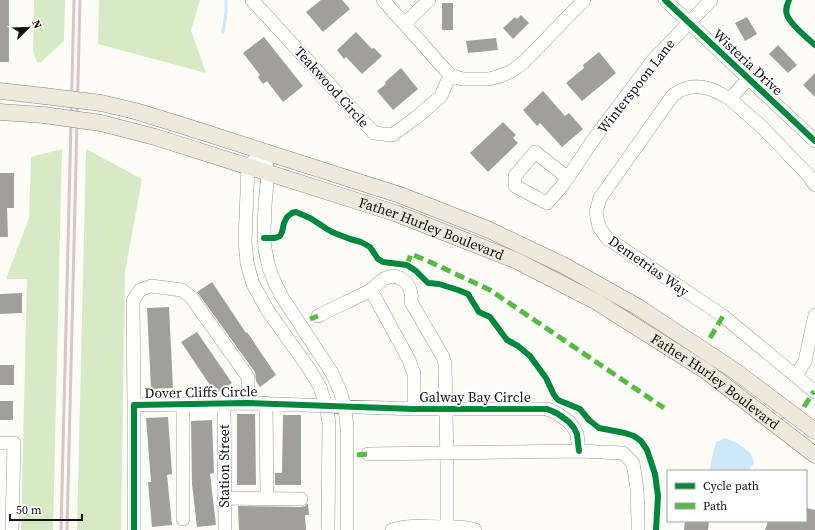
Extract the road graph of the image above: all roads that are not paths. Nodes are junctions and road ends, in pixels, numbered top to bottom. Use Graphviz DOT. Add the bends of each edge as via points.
graph roads {
  1 [pos="252,0"];
  2 [pos="383,0"];
  3 [pos="429,0"];
  4 [pos="584,0"];
  5 [pos="664,0"];
  6 [pos="711,0"];
  7 [pos="688,23"];
  8 [pos="404,24"];
  9 [pos="450,75"];
  10 [pos="748,79"];
  11 [pos="0,92"];
  12 [pos="730,99"];
  13 [pos="0,112"];
  14 [pos="815,141"];
  15 [pos="263,151"];
  16 [pos="248,166"];
  17 [pos="268,172"];
  18 [pos="568,178"];
  19 [pos="815,185"];
  20 [pos="371,290"];
  21 [pos="815,315"];
  22 [pos="318,316"];
  23 [pos="796,376"];
  24 [pos="815,392"];
  25 [pos="224,403"];
  26 [pos="248,403"];
  27 [pos="266,403"];
  28 [pos="183,404"];
  29 [pos="134,405"];
  30 [pos="326,406"];
  31 [pos="345,407"];
  32 [pos="414,409"];
  33 [pos="446,409"];
  34 [pos="815,431"];
  35 [pos="0,443"];
  36 [pos="579,451"];
  37 [pos="447,453"];
  38 [pos="368,454"];
  39 [pos="815,455"];
  40 [pos="224,498"];
  41 [pos="267,498"];
  42 [pos="301,499"];
  43 [pos="183,518"];
  44 [pos="447,529"];
  45 [pos="12,530"];
  46 [pos="134,530"];
  47 [pos="225,530"];
  48 [pos="328,530"];
  49 [pos="347,530"];
  50 [pos="392,530"];
  51 [pos="475,530"];
  52 [pos="638,530"];
  1 -- 9 [label="street, Teakwood Circle" via="374,133 392,135 417,117 441,96"];
  2 -- 8 [label="street"];
  3 -- 8 [label="street"];
  4 -- 9 [label="street" via="524,62 512,71 489,79 462,79"];
  5 -- 7 [label="street, Wisteria Drive"];
  6 -- 7 [label="street, Winterspoon Lane"];
  7 -- 10 [label="street, Wisteria Drive"];
  7 -- 18 [label="street, Winterspoon Lane" via="654,59"];
  8 -- 9 [label="street"];
  10 -- 12 [label="street"];
  10 -- 14 [label="street, Wisteria Drive"];
  11 -- 15 [label="main road, Father Hurley Boulevard, bridge" via="101,103"];
  12 -- 19 [label="street, Demetrias Way" via="762,127"];
  12 -- 23 [label="street, Demetrias Way" via="702,87 687,88 673,95 600,198 596,212 599,227 606,238 723,316"];
  13 -- 16 [label="main road, Father Hurley Boulevard, bridge" via="101,123"];
  15 -- 16 [label="street"];
  15 -- 17 [label="street"];
  15 -- 34 [label="main road, Father Hurley Boulevard" via="400,195 487,229 563,265 638,306 735,371"];
  16 -- 17 [label="main road, Father Hurley Boulevard"];
  16 -- 30 [label="street" via="245,241 247,263 253,284 268,311 310,370 320,387"];
  17 -- 31 [label="street" via="264,232 269,268 282,297 332,373"];
  17 -- 39 [label="main road, Father Hurley Boulevard" via="395,213 514,260 597,302 706,371"];
  20 -- 22 [label="street"];
  20 -- 32 [label="street" via="409,360 414,374"];
  20 -- 33 [label="street" via="386,278 395,276 409,285 411,302 445,364"];
  21 -- 23 [label="street" via="805,361"];
  23 -- 24 [label="street, Demetrias Way"];
  25 -- 26 [label="street, Dover Cliffs Circle"];
  25 -- 28 [label="street, Dover Cliffs Circle"];
  25 -- 40 [label="street, Station Street"];
  26 -- 27 [label="street, Dover Cliffs Circle"];
  26 -- 29 [label="street" via="248,377 191,297 182,290 151,286 140,290 133,301"];
  27 -- 30 [label="street, Dover Cliffs Circle"];
  27 -- 41 [label="street"];
  28 -- 29 [label="street, Dover Cliffs Circle"];
  28 -- 43 [label="street"];
  29 -- 46 [label="street, Dover Cliffs Circle"];
  30 -- 31 [label="street, Dover Cliffs Circle"];
  30 -- 48 [label="street" via="329,422"];
  31 -- 32 [label="street, Galway Bay Circle"];
  31 -- 49 [label="street"];
  32 -- 33 [label="street, Galway Bay Circle"];
  33 -- 36 [label="street, Galway Bay Circle" via="522,408 552,411 574,428"];
  33 -- 37 [label="street"];
  35 -- 45 [label="street" via="14,443"];
  36 -- 37 [label="street"];
  36 -- 52 [label="street" via="623,453 633,463 637,489"];
  37 -- 38 [label="street"];
  37 -- 44 [label="street"];
  40 -- 41 [label="street"];
  40 -- 47 [label="street, Station Street"];
  41 -- 42 [label="street"];
  44 -- 50 [label="street" via="418,526"];
  44 -- 51 [label="street" via="466,527"];
}
